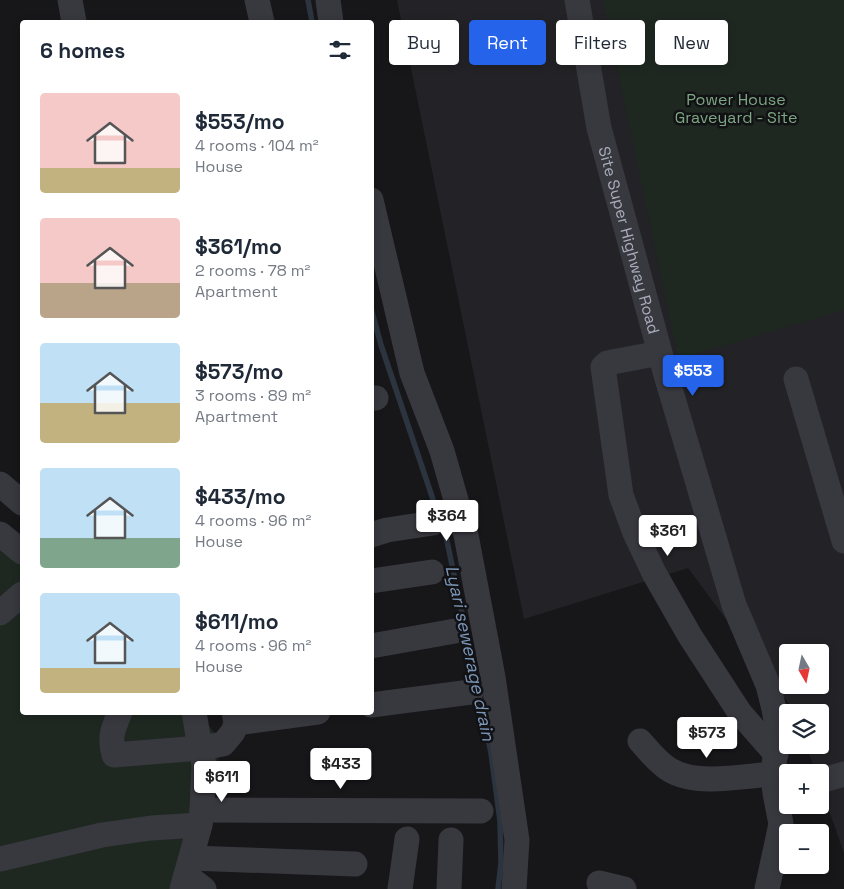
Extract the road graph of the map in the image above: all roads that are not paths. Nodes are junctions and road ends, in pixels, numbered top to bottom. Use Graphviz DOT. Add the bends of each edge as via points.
graph roads {
  1 [pos="70,0"];
  2 [pos="256,0"];
  3 [pos="328,0"];
  4 [pos="577,0"];
  5 [pos="74,20"];
  6 [pos="261,20"];
  7 [pos="331,20"];
  8 [pos="374,213"];
  9 [pos="660,353"];
  10 [pos="796,379"];
  11 [pos="0,484"];
  12 [pos="20,501"];
  13 [pos="433,523"];
  14 [pos="374,534"];
  15 [pos="844,541"];
  16 [pos="432,572"];
  17 [pos="374,581"];
  18 [pos="20,596"];
  19 [pos="0,613"];
  20 [pos="455,631"];
  21 [pos="374,645"];
  22 [pos="471,692"];
  23 [pos="374,706"];
  24 [pos="119,715"];
  25 [pos="194,715"];
  26 [pos="276,715"];
  27 [pos="235,718"];
  28 [pos="640,741"];
  29 [pos="200,748"];
  30 [pos="844,774"];
  31 [pos="778,778"];
  32 [pos="829,778"];
  33 [pos="481,811"];
  34 [pos="201,818"];
  35 [pos="407,839"];
  36 [pos="451,840"];
  37 [pos="0,859"];
  38 [pos="355,864"];
  39 [pos="191,878"];
  40 [pos="599,883"];
  41 [pos="400,889"];
  42 [pos="449,889"];
  43 [pos="514,889"];
  44 [pos="624,889"];
  45 [pos="767,889"];
  1 -- 5 [label="street"];
  2 -- 6 [label="street"];
  3 -- 7 [label="street"];
  4 -- 9 [label="street, Site Super Highway Road" via="599,128"];
  8 -- 43 [label="street" via="412,373 442,451 466,535 494,677 517,840"];
  9 -- 31 [label="street, Site Super Highway Road" via="734,604 768,685 778,731"];
  9 -- 31 [label="street" via="604,364 621,495 654,573"];
  10 -- 15 [label="street"];
  11 -- 12 [label="street"];
  13 -- 14 [label="street"];
  16 -- 17 [label="street"];
  18 -- 19 [label="street"];
  20 -- 21 [label="street"];
  22 -- 23 [label="street"];
  24 -- 29 [label="street" via="110,743 114,754"];
  25 -- 29 [label="street"];
  26 -- 27 [label="street"];
  27 -- 29 [label="street" via="233,732 223,744"];
  28 -- 31 [label="street" via="660,763 688,777"];
  29 -- 34 [label="street" via="204,764"];
  30 -- 32 [label="street"];
  31 -- 45 [label="street, Site Super Highway Road" via="781,824"];
  33 -- 34 [label="street"];
  34 -- 37 [label="street" via="102,835"];
  34 -- 39 [label="street"];
  35 -- 41 [label="street"];
  36 -- 42 [label="street"];
  38 -- 39 [label="street"];
  40 -- 44 [label="street"];
}
